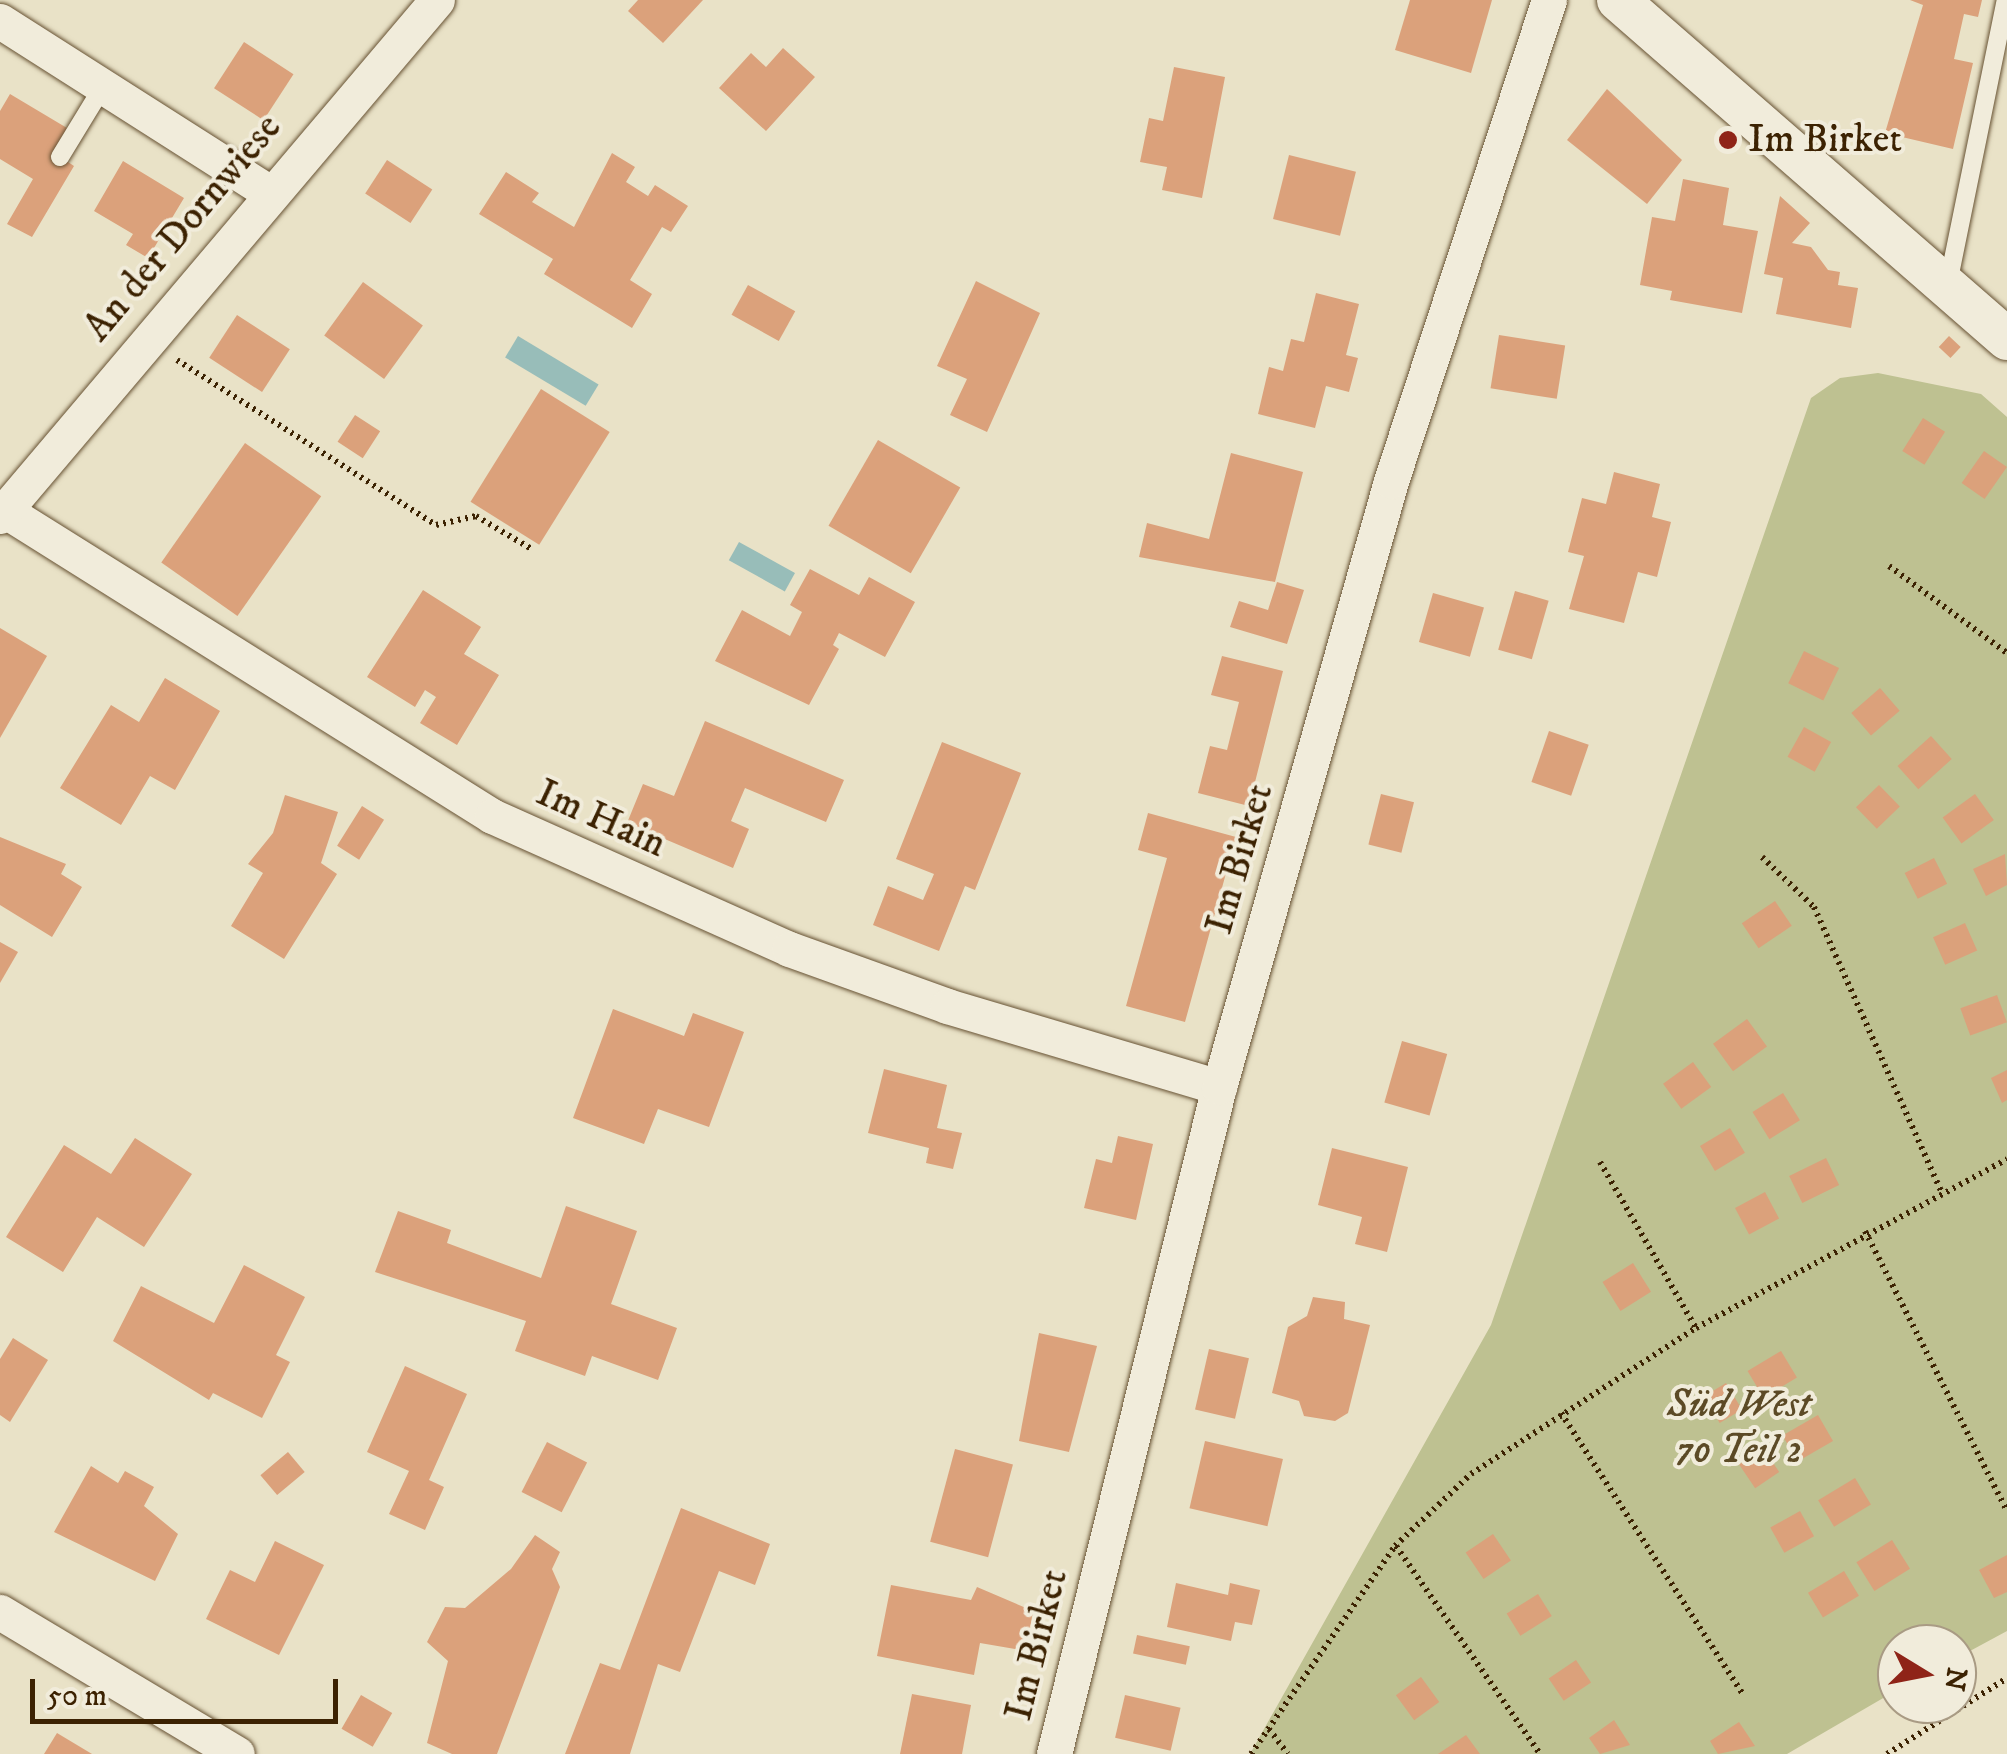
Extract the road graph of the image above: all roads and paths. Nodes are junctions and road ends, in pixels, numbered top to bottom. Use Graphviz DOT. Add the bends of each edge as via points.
graph roads {
  1 [pos="437,0"];
  2 [pos="1549,0"];
  3 [pos="1618,0"];
  4 [pos="2006,0"];
  5 [pos="0,21"];
  6 [pos="104,85"];
  7 [pos="60,157"];
  8 [pos="267,192"];
  9 [pos="1948,284"];
  10 [pos="2007,339"];
  11 [pos="160,348"];
  12 [pos="2,513"];
  13 [pos="530,548"];
  14 [pos="1889,566"];
  15 [pos="2007,653"];
  16 [pos="1762,857"];
  17 [pos="1219,1087"];
  18 [pos="2007,1159"];
  19 [pos="1600,1162"];
  20 [pos="1942,1193"];
  21 [pos="1865,1231"];
  22 [pos="1696,1328"];
  23 [pos="1562,1413"];
  24 [pos="2007,1511"];
  25 [pos="1395,1546"];
  26 [pos="0,1612"];
  27 [pos="2007,1678"];
  28 [pos="1742,1693"];
  29 [pos="1268,1729"];
  30 [pos="237,1754"];
  31 [pos="1054,1754"];
  32 [pos="1251,1754"];
  33 [pos="1288,1754"];
  34 [pos="1540,1754"];
  35 [pos="1886,1754"];
  1 -- 8 [label="street, An der Dornwiese"];
  2 -- 17 [label="street, Im Birket" via="1397,462"];
  3 -- 9 [label="street"];
  4 -- 9 [label="lane"];
  5 -- 6 [label="street"];
  6 -- 7 [label="lane"];
  6 -- 8 [label="street"];
  8 -- 12 [label="street, An der Dornwiese"];
  9 -- 10 [label="street"];
  11 -- 13 [label="path" via="436,524 476,516"];
  12 -- 17 [label="street, Im Hain" via="492,816 788,948 1004,1024"];
  14 -- 15 [label="path"];
  16 -- 20 [label="path" via="1814,907"];
  17 -- 31 [label="street, Im Birket"];
  18 -- 20 [label="path"];
  19 -- 22 [label="path"];
  20 -- 21 [label="path"];
  21 -- 22 [label="path"];
  21 -- 24 [label="path"];
  22 -- 23 [label="path"];
  23 -- 25 [label="path" via="1471,1474"];
  23 -- 28 [label="path"];
  25 -- 29 [label="path"];
  25 -- 34 [label="path"];
  26 -- 30 [label="street"];
  27 -- 35 [label="path"];
  29 -- 32 [label="path"];
  29 -- 33 [label="path"];
}
